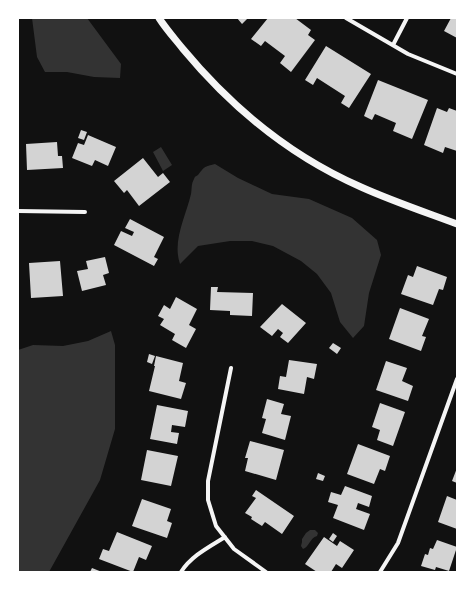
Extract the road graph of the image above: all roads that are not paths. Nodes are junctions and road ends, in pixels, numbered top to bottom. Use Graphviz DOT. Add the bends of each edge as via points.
graph roads {
  1 [pos="159,18"];
  2 [pos="346,18"];
  3 [pos="407,18"];
  4 [pos="393,45"];
  5 [pos="457,74"];
  6 [pos="18,211"];
  7 [pos="85,212"];
  8 [pos="457,224"];
  9 [pos="231,368"];
  10 [pos="457,379"];
  11 [pos="225,537"];
  12 [pos="182,572"];
  13 [pos="266,572"];
  14 [pos="380,572"];
  1 -- 8 [label="street" via="231,102 296,153 360,187"];
  2 -- 4 [label="street"];
  3 -- 4 [label="street"];
  4 -- 5 [label="street" via="408,54"];
  6 -- 7 [label="street"];
  9 -- 11 [label="street" via="208,481 208,500 216,526"];
  10 -- 14 [label="street" via="398,543"];
  11 -- 12 [label="street" via="202,551"];
  11 -- 13 [label="street" via="234,549"];
}
